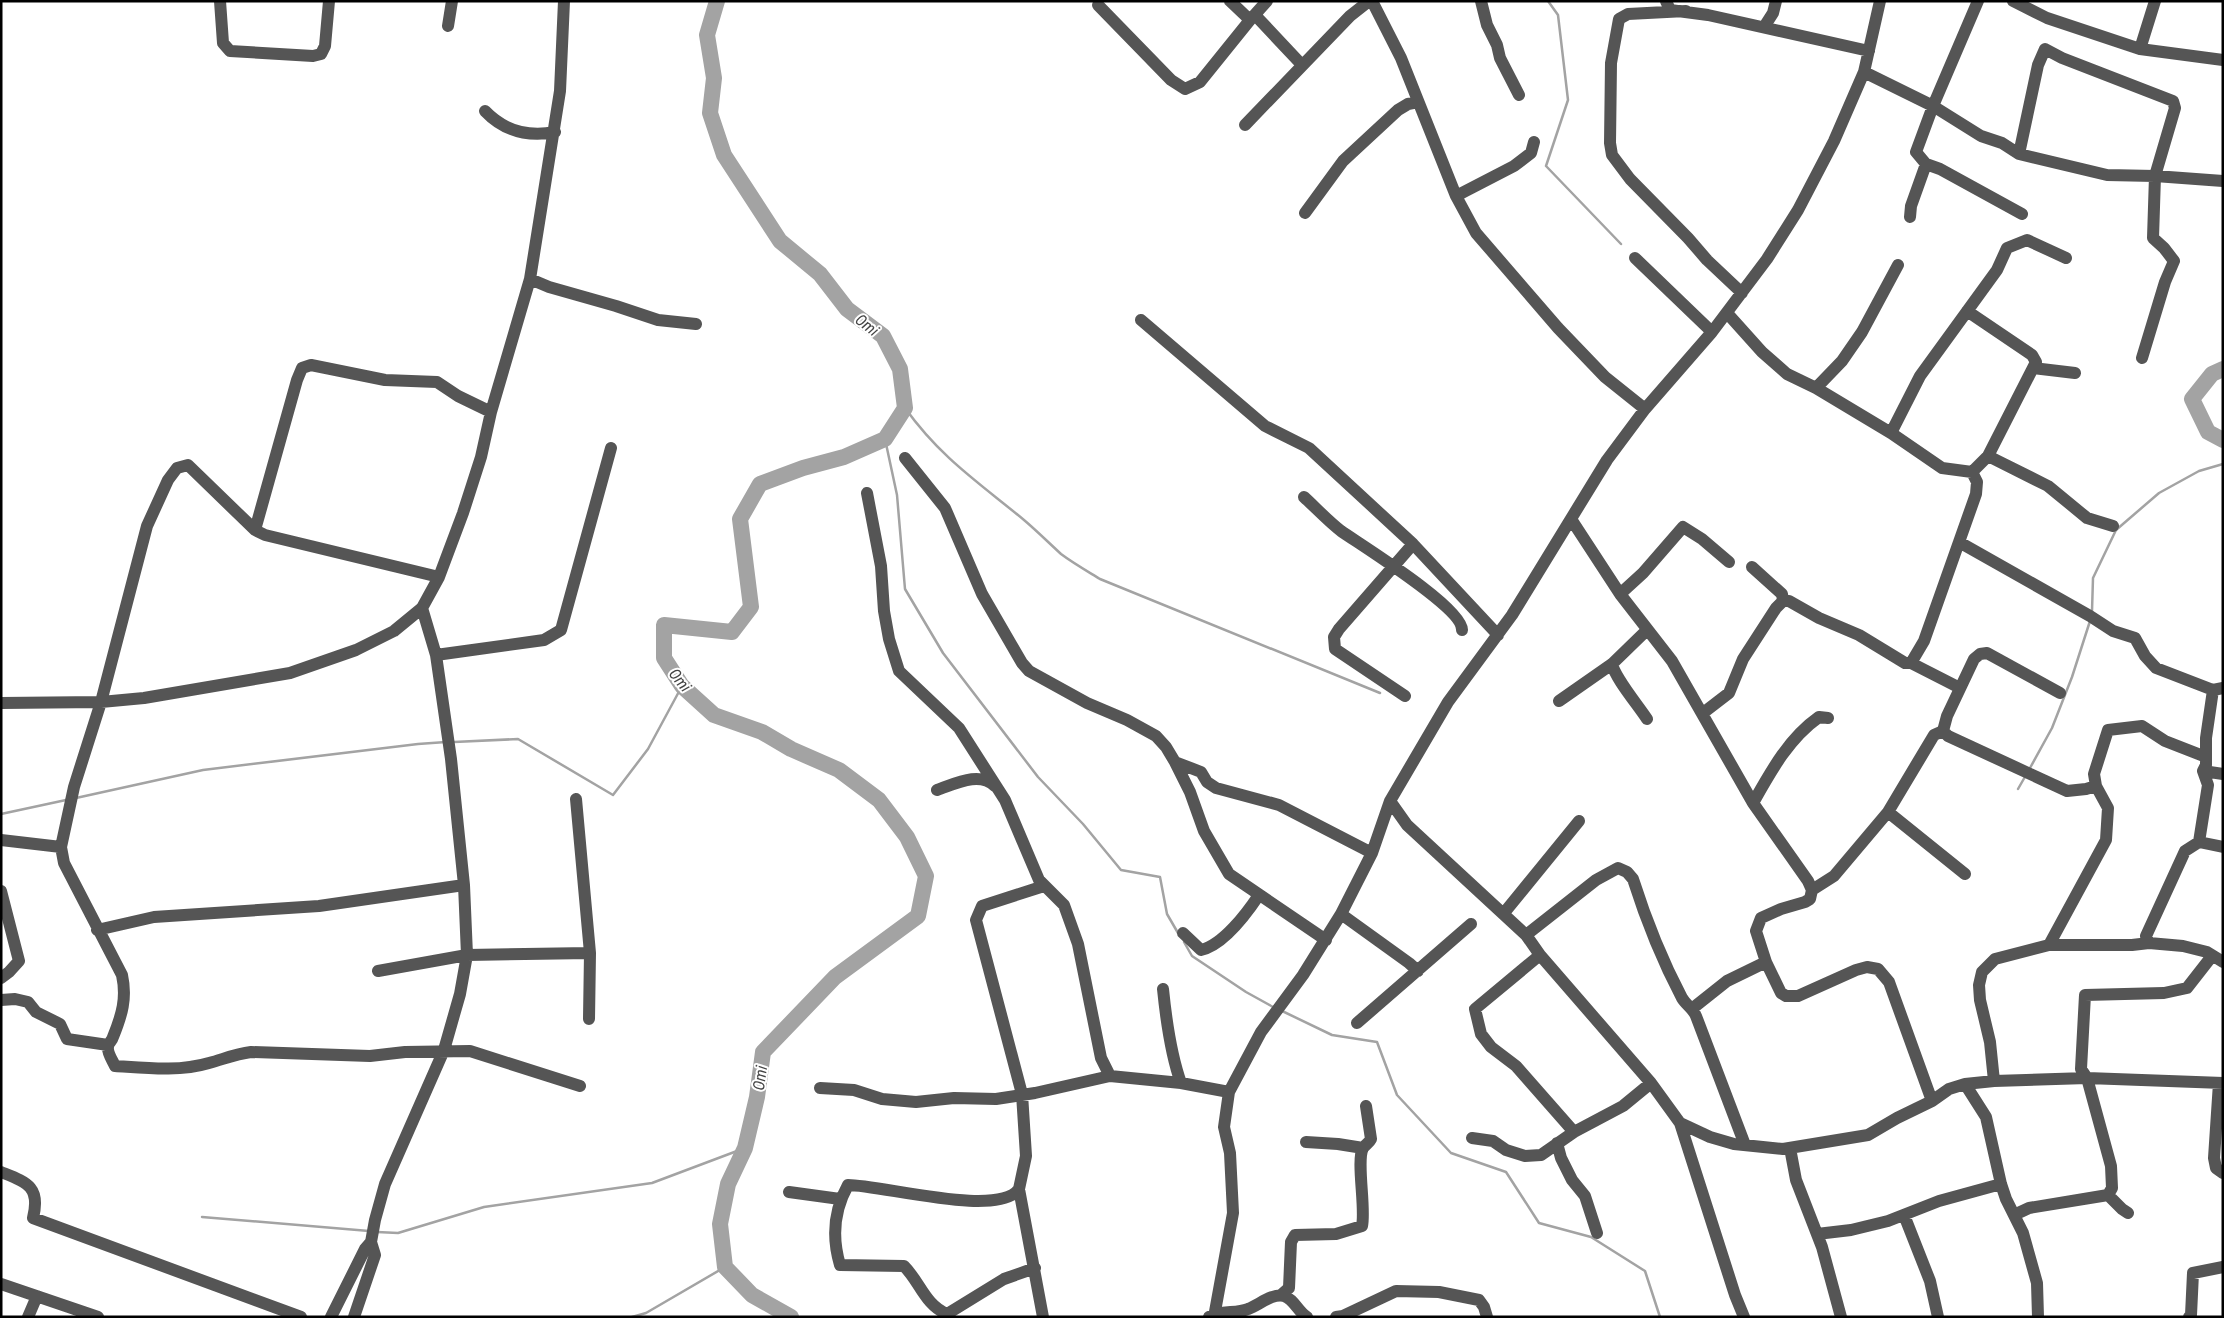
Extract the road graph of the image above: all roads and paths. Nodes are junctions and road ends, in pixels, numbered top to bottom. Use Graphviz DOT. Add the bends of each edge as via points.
graph roads {
  1 [pos="220,1"];
  2 [pos="329,1"];
  3 [pos="452,1"];
  4 [pos="564,1"];
  5 [pos="1230,1"];
  6 [pos="1268,1"];
  7 [pos="1371,1"];
  8 [pos="1481,1"];
  9 [pos="1666,1"];
  10 [pos="1880,1"];
  11 [pos="1978,1"];
  12 [pos="2013,1"];
  13 [pos="2155,1"];
  14 [pos="1098,5"];
  15 [pos="1775,7"];
  16 [pos="1686,11"];
  17 [pos="1252,17"];
  18 [pos="448,26"];
  19 [pos="1764,27"];
  20 [pos="1777,31"];
  21 [pos="2140,49"];
  22 [pos="1869,51"];
  23 [pos="2222,58"];
  24 [pos="1302,65"];
  25 [pos="1864,72"];
  26 [pos="1519,95"];
  27 [pos="1418,102"];
  28 [pos="1933,106"];
  29 [pos="485,111"];
  30 [pos="1245,125"];
  31 [pos="555,132"];
  32 [pos="1534,142"];
  33 [pos="2020,154"];
  34 [pos="1926,164"];
  35 [pos="2155,176"];
  36 [pos="2223,182"];
  37 [pos="1456,196"];
  38 [pos="1305,213"];
  39 [pos="2022,214"];
  40 [pos="1910,217"];
  41 [pos="1635,258"];
  42 [pos="2066,258"];
  43 [pos="1898,265"];
  44 [pos="530,279"];
  45 [pos="1742,293"];
  46 [pos="1967,311"];
  47 [pos="1727,313"];
  48 [pos="1141,320"];
  49 [pos="696,324"];
  50 [pos="1712,332"];
  51 [pos="2142,358"];
  52 [pos="2033,368"];
  53 [pos="2075,373"];
  54 [pos="1816,388"];
  55 [pos="1645,408"];
  56 [pos="492,412"];
  57 [pos="1891,433"];
  58 [pos="611,448"];
  59 [pos="1988,456"];
  60 [pos="905,458"];
  61 [pos="1972,472"];
  62 [pos="867,493"];
  63 [pos="1304,497"];
  64 [pos="1571,519"];
  65 [pos="2113,526"];
  66 [pos="255,530"];
  67 [pos="1958,542"];
  68 [pos="1413,544"];
  69 [pos="1729,562"];
  70 [pos="1393,565"];
  71 [pos="1752,567"];
  72 [pos="439,576"];
  73 [pos="1620,594"];
  74 [pos="1784,601"];
  75 [pos="422,608"];
  76 [pos="1462,630"];
  77 [pos="1647,630"];
  78 [pos="1498,635"];
  79 [pos="436,655"];
  80 [pos="1612,664"];
  81 [pos="1911,664"];
  82 [pos="1960,688"];
  83 [pos="2218,689"];
  84 [pos="2060,693"];
  85 [pos="1405,696"];
  86 [pos="1559,701"];
  87 [pos="101,702"];
  88 [pos="1,703"];
  89 [pos="1703,713"];
  90 [pos="1647,718"];
  91 [pos="1828,718"];
  92 [pos="1943,731"];
  93 [pos="2206,757"];
  94 [pos="1175,762"];
  95 [pos="2203,771"];
  96 [pos="2223,774"];
  97 [pos="2096,786"];
  98 [pos="997,788"];
  99 [pos="937,790"];
  100 [pos="576,799"];
  101 [pos="1390,801"];
  102 [pos="1753,803"];
  103 [pos="1888,812"];
  104 [pos="1579,822"];
  105 [pos="1,840"];
  106 [pos="2199,842"];
  107 [pos="61,847"];
  108 [pos="2223,848"];
  109 [pos="1372,853"];
  110 [pos="1965,874"];
  111 [pos="464,885"];
  112 [pos="1044,886"];
  113 [pos="1812,890"];
  114 [pos="1,891"];
  115 [pos="1259,895"];
  116 [pos="1504,913"];
  117 [pos="1341,914"];
  118 [pos="1472,924"];
  119 [pos="97,930"];
  120 [pos="1183,933"];
  121 [pos="1526,935"];
  122 [pos="1326,940"];
  123 [pos="2148,943"];
  124 [pos="2049,946"];
  125 [pos="590,953"];
  126 [pos="1540,955"];
  127 [pos="467,956"];
  128 [pos="2218,959"];
  129 [pos="1766,962"];
  130 [pos="378,971"];
  131 [pos="1418,971"];
  132 [pos="1,978"];
  133 [pos="1163,989"];
  134 [pos="1,1000"];
  135 [pos="1693,1008"];
  136 [pos="589,1019"];
  137 [pos="1357,1023"];
  138 [pos="108,1045"];
  139 [pos="444,1050"];
  140 [pos="1110,1076"];
  141 [pos="2087,1078"];
  142 [pos="1994,1081"];
  143 [pos="1180,1083"];
  144 [pos="1651,1083"];
  145 [pos="2221,1083"];
  146 [pos="1964,1084"];
  147 [pos="580,1086"];
  148 [pos="820,1088"];
  149 [pos="1229,1092"];
  150 [pos="1022,1094"];
  151 [pos="1932,1101"];
  152 [pos="1366,1106"];
  153 [pos="1680,1123"];
  154 [pos="1574,1132"];
  155 [pos="1472,1138"];
  156 [pos="1306,1142"];
  157 [pos="1557,1144"];
  158 [pos="1745,1145"];
  159 [pos="1363,1148"];
  160 [pos="1790,1148"];
  161 [pos="1,1172"];
  162 [pos="2223,1173"];
  163 [pos="2001,1184"];
  164 [pos="1019,1189"];
  165 [pos="789,1192"];
  166 [pos="2108,1195"];
  167 [pos="840,1199"];
  168 [pos="2128,1212"];
  169 [pos="1904,1215"];
  170 [pos="2014,1215"];
  171 [pos="1597,1233"];
  172 [pos="1817,1234"];
  173 [pos="371,1238"];
  174 [pos="2223,1267"];
  175 [pos="1035,1268"];
  176 [pos="1,1284"];
  177 [pos="1281,1295"];
  178 [pos="37,1296"];
  179 [pos="948,1315"];
  180 [pos="1739,1315"];
  181 [pos="1213,1316"];
  182 [pos="28,1317"];
  183 [pos="98,1317"];
  184 [pos="301,1317"];
  185 [pos="331,1317"];
  186 [pos="354,1317"];
  187 [pos="1043,1317"];
  188 [pos="1307,1317"];
  189 [pos="1336,1317"];
  190 [pos="1487,1317"];
  191 [pos="1841,1317"];
  192 [pos="1938,1317"];
  193 [pos="2038,1317"];
  194 [pos="2189,1317"];
  1 -- 2 [label="street" via="223,43 230,51 313,56 320,54 325,46"];
  3 -- 18 [label="street"];
  4 -- 31 [label="street"];
  5 -- 17 [label="street"];
  6 -- 17 [label="street"];
  7 -- 24 [label="street" via="1350,16"];
  7 -- 27 [label="street" via="1401,58"];
  8 -- 26 [label="street" via="1500,58"];
  9 -- 16 [label="street" via="1670,10"];
  10 -- 22 [label="street"];
  11 -- 28 [label="street"];
  12 -- 21 [label="street" via="2047,18"];
  13 -- 21 [label="street"];
  14 -- 17 [label="street" via="1171,80 1186,89 1200,82"];
  15 -- 19 [label="street"];
  15 -- 20 [label="street"];
  16 -- 19 [label="street"];
  16 -- 45 [label="street" via="1628,14 1619,19 1611,63 1612,155 1630,179"];
  17 -- 24 [label="street"];
  19 -- 20 [label="street"];
  20 -- 22 [label="street"];
  21 -- 23 [label="street"];
  22 -- 25 [label="street"];
  24 -- 30 [label="street"];
  25 -- 28 [label="street"];
  25 -- 45 [label="street" via="1834,141 1798,210"];
  27 -- 37 [label="street"];
  27 -- 38 [label="street" via="1398,110 1343,161"];
  28 -- 33 [label="street" via="1981,136"];
  28 -- 34 [label="street" via="1916,152"];
  29 -- 31 [label="street" via="509,130 537,135"];
  31 -- 44 [label="street"];
  32 -- 37 [label="street" via="1531,153 1514,166"];
  33 -- 35 [label="street" via="2107,174"];
  33 -- 35 [label="street" via="2038,65 2045,49 2173,101 2175,108"];
  34 -- 39 [label="street"];
  34 -- 40 [label="street"];
  35 -- 36 [label="street"];
  35 -- 51 [label="street" via="2153,238 2174,261"];
  37 -- 55 [label="street" via="1476,233 1516,281 1605,377"];
  41 -- 50 [label="street"];
  42 -- 46 [label="street" via="2026,240 2007,248 1997,270"];
  43 -- 54 [label="street" via="1862,332 1842,361"];
  44 -- 49 [label="street" via="658,320"];
  44 -- 56 [label="street"];
  45 -- 47 [label="street"];
  46 -- 52 [label="street" via="2032,355 2036,362"];
  46 -- 57 [label="street" via="1920,376"];
  47 -- 50 [label="street"];
  47 -- 54 [label="street" via="1787,374"];
  48 -- 68 [label="street" via="1265,426 1309,448"];
  50 -- 55 [label="street"];
  52 -- 53 [label="street"];
  52 -- 59 [label="street"];
  54 -- 57 [label="street"];
  55 -- 64 [label="street" via="1607,460"];
  56 -- 66 [label="street" via="437,382 384,380 311,365 302,368"];
  56 -- 72 [label="street" via="475,476"];
  57 -- 61 [label="street" via="1942,468"];
  58 -- 79 [label="street" via="561,630 544,640"];
  59 -- 61 [label="street"];
  59 -- 65 [label="street" via="2048,486 2088,518"];
  60 -- 94 [label="street" via="945,508 982,594 1022,663 1030,671 1087,703 1156,736"];
  61 -- 67 [label="street" via="1977,482 1976,494"];
  62 -- 98 [label="street" via="881,566 884,611 898,671 959,728"];
  63 -- 70 [label="street" via="1340,530"];
  64 -- 73 [label="street"];
  64 -- 78 [label="street"];
  66 -- 72 [label="street"];
  66 -- 87 [label="street" via="188,465 177,468 147,526"];
  67 -- 81 [label="street" via="1924,641"];
  67 -- 83 [label="street" via="2113,632 2135,638 2156,668"];
  68 -- 70 [label="street"];
  68 -- 78 [label="street"];
  69 -- 73 [label="street" via="1683,527"];
  70 -- 76 [label="street" via="1454,615"];
  70 -- 85 [label="street" via="1339,629 1334,641 1335,649"];
  71 -- 74 [label="street" via="1782,594"];
  72 -- 75 [label="street"];
  73 -- 77 [label="street"];
  74 -- 81 [label="street"];
  74 -- 89 [label="street" via="1743,659 1729,693"];
  75 -- 79 [label="street"];
  75 -- 87 [label="street" via="394,631 356,650 290,673 144,698"];
  77 -- 80 [label="street"];
  77 -- 89 [label="street" via="1672,661"];
  78 -- 101 [label="street" via="1448,702"];
  79 -- 111 [label="street"];
  80 -- 86 [label="street"];
  80 -- 90 [label="street" via="1614,674 1621,679"];
  81 -- 82 [label="street"];
  82 -- 84 [label="street" via="1974,659 1987,653"];
  82 -- 92 [label="street"];
  83 -- 93 [label="street" via="2206,738"];
  87 -- 88 [label="street"];
  87 -- 107 [label="street" via="74,787"];
  89 -- 102 [label="street"];
  91 -- 102 [label="street" via="1819,717 1806,726 1787,747"];
  92 -- 97 [label="street" via="2067,791"];
  92 -- 103 [label="street" via="1934,735"];
  93 -- 95 [label="street"];
  93 -- 97 [label="street" via="2165,741 2142,726 2108,730 2097,760"];
  94 -- 109 [label="street" via="1201,772 1216,788 1279,805"];
  94 -- 115 [label="street" via="1222,865 1239,883"];
  95 -- 96 [label="street"];
  95 -- 106 [label="street" via="2208,785"];
  97 -- 124 [label="street" via="2108,808 2106,840"];
  98 -- 99 [label="street" via="989,780 975,778"];
  98 -- 112 [label="street"];
  100 -- 125 [label="street"];
  101 -- 109 [label="street"];
  101 -- 116 [label="street" via="1407,825"];
  102 -- 113 [label="street" via="1794,859"];
  103 -- 110 [label="street"];
  103 -- 113 [label="street" via="1834,876"];
  104 -- 116 [label="street"];
  105 -- 107 [label="street"];
  106 -- 108 [label="street"];
  106 -- 123 [label="street" via="2185,851 2178,864 2146,936"];
  107 -- 119 [label="street" via="64,863"];
  109 -- 117 [label="street"];
  111 -- 119 [label="street" via="319,906 154,917"];
  111 -- 127 [label="street"];
  112 -- 140 [label="street" via="1064,905 1078,944 1101,1058"];
  112 -- 150 [label="street" via="982,906 976,920"];
  113 -- 129 [label="street" via="1810,899 1805,902 1761,918 1756,931"];
  114 -- 132 [label="street" via="19,961"];
  115 -- 120 [label="street" via="1247,914 1210,948 1201,950"];
  115 -- 122 [label="street"];
  116 -- 121 [label="street"];
  117 -- 122 [label="street"];
  117 -- 131 [label="street"];
  118 -- 131 [label="street"];
  119 -- 138 [label="street" via="122,975 126,992"];
  121 -- 126 [label="street"];
  121 -- 135 [label="street" via="1596,880 1618,868 1633,879 1656,945 1684,1000"];
  122 -- 149 [label="street" via="1261,1032"];
  123 -- 124 [label="street"];
  123 -- 128 [label="street" via="2183,946 2207,952"];
  124 -- 142 [label="street" via="1995,959 1982,972 1980,1000 1990,1042"];
  125 -- 127 [label="street"];
  125 -- 136 [label="street"];
  126 -- 144 [label="street"];
  126 -- 154 [label="street" via="1475,1009 1481,1034 1491,1047 1516,1066"];
  127 -- 130 [label="street"];
  127 -- 139 [label="street"];
  128 -- 141 [label="street" via="2187,988 2164,993 2084,995 2080,1069"];
  129 -- 135 [label="street" via="1727,981"];
  129 -- 151 [label="street" via="1781,993 1786,996 1798,996 1856,970 1878,969 1889,982"];
  131 -- 137 [label="street"];
  133 -- 143 [label="street"];
  134 -- 138 [label="street" via="28,1002 36,1012 60,1024 67,1039"];
  135 -- 158 [label="street"];
  138 -- 139 [label="street" via="115,1066 166,1069 208,1064 250,1052 370,1056"];
  139 -- 147 [label="street" via="470,1051"];
  139 -- 173 [label="street" via="385,1184"];
  140 -- 143 [label="street"];
  140 -- 150 [label="street"];
  141 -- 142 [label="street"];
  141 -- 145 [label="street"];
  141 -- 166 [label="street" via="2111,1166 2112,1188"];
  142 -- 146 [label="street"];
  143 -- 149 [label="street"];
  144 -- 153 [label="street"];
  144 -- 154 [label="street" via="1623,1106"];
  145 -- 162 [label="street" via="2214,1158 2216,1168"];
  146 -- 151 [label="street" via="1948,1089"];
  146 -- 163 [label="street" via="1986,1117"];
  148 -- 150 [label="street" via="854,1090 882,1099 916,1102 954,1098 996,1099"];
  149 -- 181 [label="street" via="1224,1127 1230,1153 1233,1213"];
  150 -- 164 [label="street" via="1026,1156"];
  151 -- 160 [label="street" via="1868,1135"];
  152 -- 159 [label="street" via="1371,1139"];
  153 -- 158 [label="street" via="1710,1137"];
  153 -- 180 [label="street"];
  154 -- 157 [label="street"];
  155 -- 157 [label="street" via="1493,1141 1506,1150 1525,1156 1541,1155"];
  156 -- 159 [label="street"];
  157 -- 171 [label="street" via="1561,1158 1585,1196"];
  158 -- 160 [label="street"];
  159 -- 177 [label="street" via="1362,1226 1336,1234 1295,1235 1291,1242 1289,1288"];
  160 -- 172 [label="street" via="1796,1180"];
  161 -- 184 [label="street" via="26,1182 32,1189 36,1202 33,1218"];
  163 -- 169 [label="street" via="1939,1201"];
  163 -- 170 [label="street"];
  164 -- 167 [label="street" via="1003,1199 939,1199 866,1185 848,1185"];
  164 -- 175 [label="street"];
  165 -- 167 [label="street"];
  166 -- 168 [label="street"];
  166 -- 170 [label="street" via="2029,1208"];
  167 -- 179 [label="street" via="835,1246 840,1265 904,1266 924,1296"];
  169 -- 172 [label="street" via="1852,1230"];
  169 -- 192 [label="street" via="1930,1281"];
  170 -- 193 [label="street" via="2023,1233 2037,1282"];
  172 -- 191 [label="street"];
  173 -- 185 [label="street"];
  173 -- 186 [label="street" via="375,1255"];
  174 -- 194 [label="street" via="2193,1273"];
  175 -- 179 [label="street" via="1004,1279"];
  175 -- 187 [label="street"];
  176 -- 178 [label="street"];
  177 -- 181 [label="street" via="1246,1310"];
  177 -- 188 [label="street" via="1289,1298"];
  178 -- 182 [label="street"];
  178 -- 183 [label="street"];
  189 -- 190 [label="street" via="1396,1291 1439,1292 1479,1300"];
}
